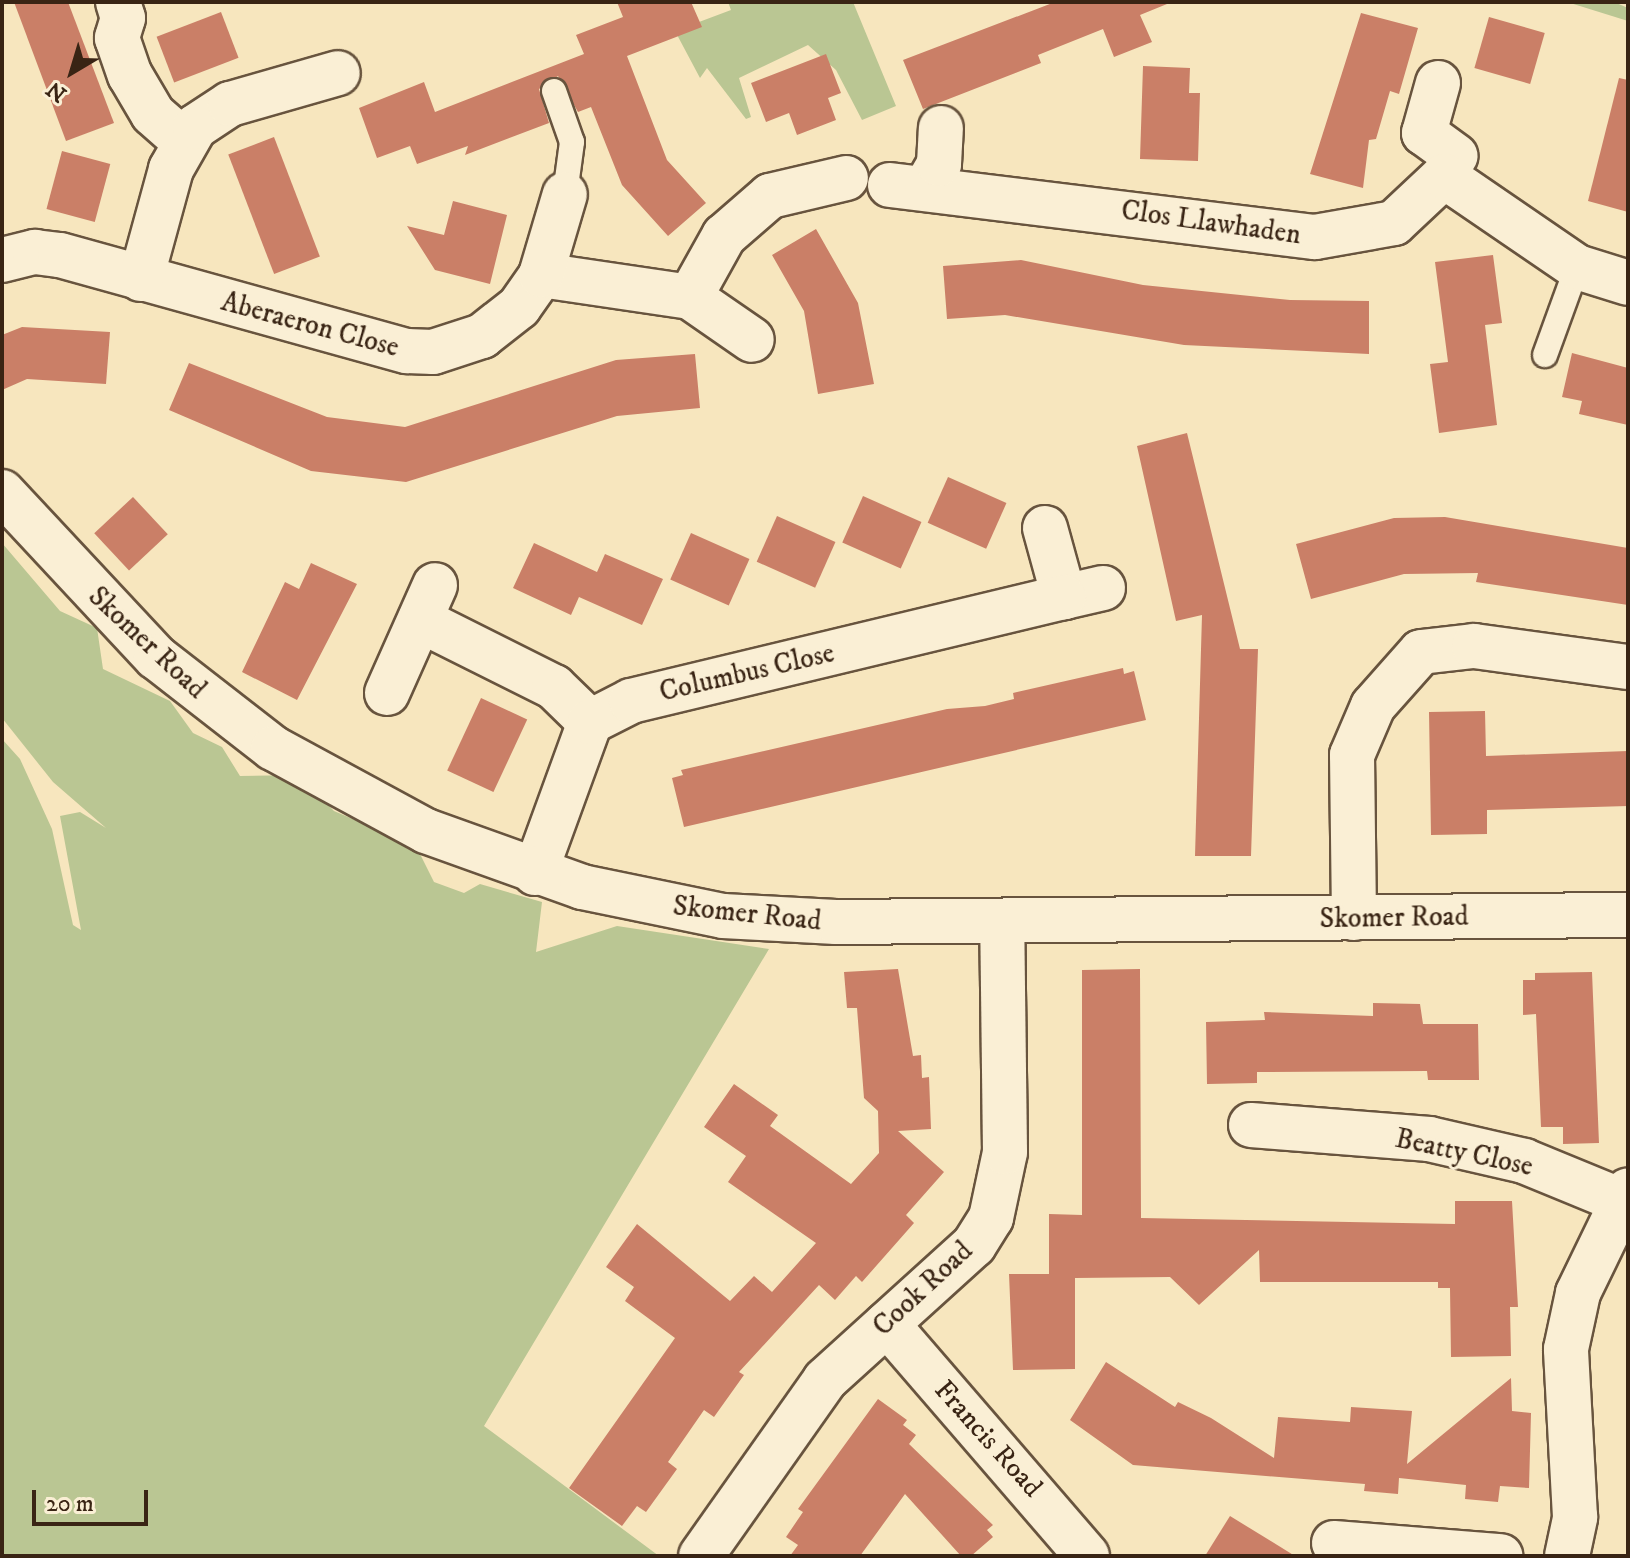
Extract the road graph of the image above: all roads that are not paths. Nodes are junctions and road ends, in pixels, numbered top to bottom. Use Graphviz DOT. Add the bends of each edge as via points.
graph roads {
  1 [pos="118,2"];
  2 [pos="338,73"];
  3 [pos="1438,83"];
  4 [pos="554,91"];
  5 [pos="941,128"];
  6 [pos="185,142"];
  7 [pos="1457,154"];
  8 [pos="846,178"];
  9 [pos="565,194"];
  10 [pos="2,260"];
  11 [pos="1577,267"];
  12 [pos="541,275"];
  13 [pos="141,279"];
  14 [pos="1628,283"];
  15 [pos="690,297"];
  16 [pos="752,340"];
  17 [pos="1545,355"];
  18 [pos="2,492"];
  19 [pos="1045,528"];
  20 [pos="1628,667"];
  21 [pos="387,693"];
  22 [pos="590,722"];
  23 [pos="535,873"];
  24 [pos="1628,915"];
  25 [pos="1354,918"];
  26 [pos="1002,922"];
  27 [pos="1251,1125"];
  28 [pos="1626,1196"];
  29 [pos="887,1324"];
  30 [pos="1334,1543"];
  31 [pos="701,1556"];
  32 [pos="1087,1556"];
  33 [pos="1500,1556"];
  34 [pos="1567,1556"];
  1 -- 6 [label="street" via="123,18 117,38 130,75 153,114"];
  2 -- 6 [label="street" via="230,104 210,114"];
  3 -- 7 [label="street" via="1424,133"];
  4 -- 9 [label="lane" via="572,142"];
  5 -- 7 [label="street, Clos Llawhaden" via="939,164 908,185 1315,237 1394,223"];
  6 -- 13 [label="street" via="171,169"];
  7 -- 11 [label="street"];
  8 -- 15 [label="street" via="770,196 724,236"];
  9 -- 12 [label="street"];
  10 -- 13 [label="street, Aberaeron Close" via="60,255"];
  11 -- 14 [label="street"];
  11 -- 17 [label="lane"];
  12 -- 13 [label="street, Aberaeron Close" via="503,322 433,352 376,345"];
  12 -- 15 [label="street"];
  15 -- 16 [label="street"];
  18 -- 23 [label="street, Skomer Road" via="156,657 263,740 368,804"];
  19 -- 22 [label="street, Columbus Close" via="1083,592 631,701"];
  20 -- 25 [label="street" via="1474,646 1421,652 1373,706 1352,755"];
  21 -- 22 [label="street" via="428,603 554,687"];
  22 -- 23 [label="street"];
  23 -- 26 [label="street, Skomer Road" via="723,916"];
  24 -- 25 [label="street, Skomer Road"];
  25 -- 26 [label="street, Skomer Road"];
  26 -- 29 [label="street, Cook Road" via="1002,1190 974,1245"];
  27 -- 28 [label="street, Beatty Close" via="1429,1139 1524,1161"];
  28 -- 34 [label="street" via="1578,1293 1566,1349 1575,1517"];
  29 -- 31 [label="street, Cook Road" via="825,1380"];
  29 -- 32 [label="street, Francis Road"];
  30 -- 33 [label="street"];
}
